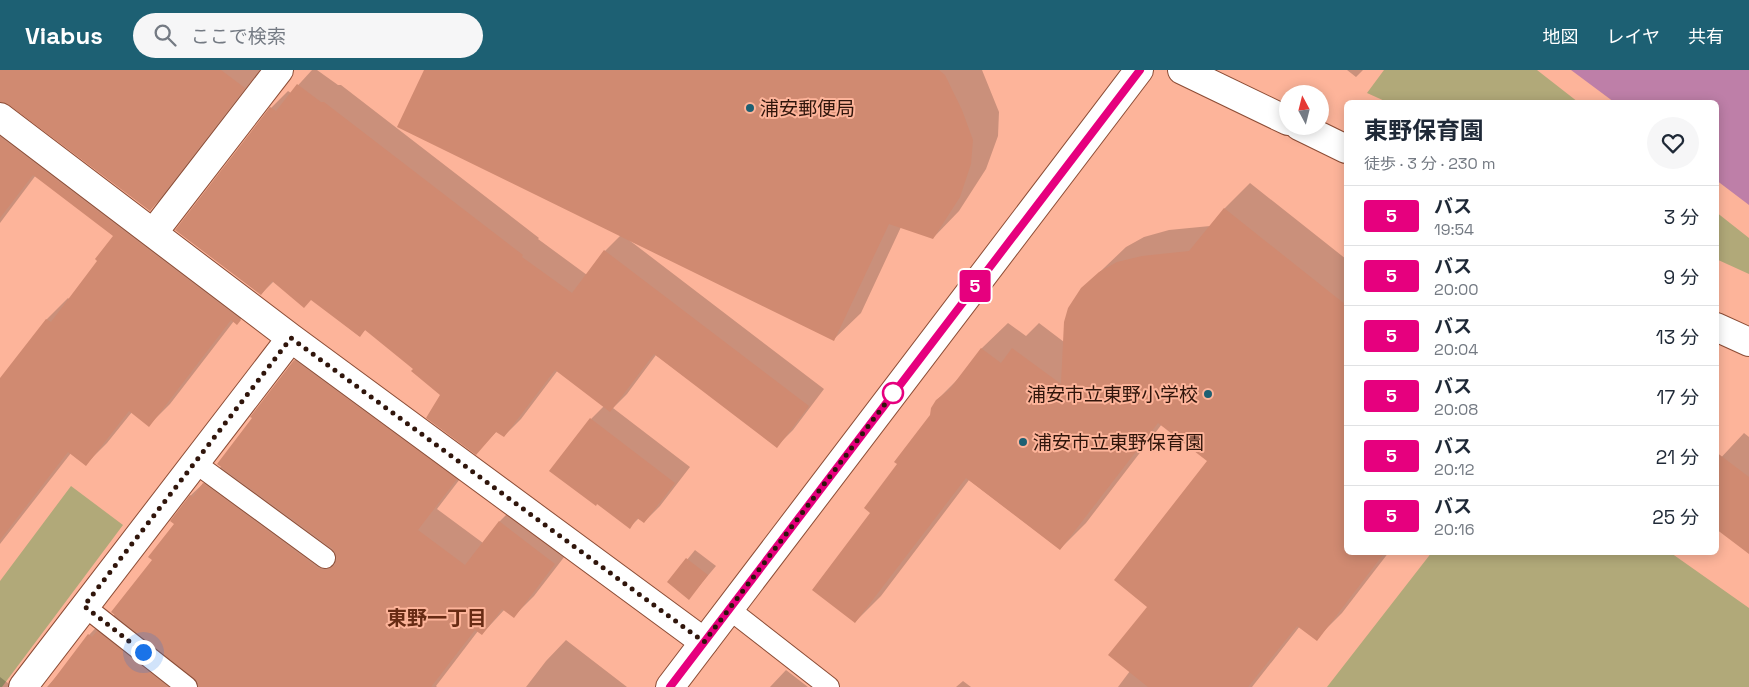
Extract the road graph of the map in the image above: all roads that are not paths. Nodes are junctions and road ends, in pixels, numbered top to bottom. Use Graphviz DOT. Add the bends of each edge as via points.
graph roads {
  1 [pos="279,70"];
  2 [pos="1140,70"];
  3 [pos="1182,70"];
  4 [pos="0,117"];
  5 [pos="1279,117"];
  6 [pos="1317,135"];
  7 [pos="1344,148"];
  8 [pos="153,232"];
  9 [pos="1719,327"];
  10 [pos="291,338"];
  11 [pos="1749,342"];
  12 [pos="194,462"];
  13 [pos="325,558"];
  14 [pos="84,606"];
  15 [pos="729,609"];
  16 [pos="704,642"];
  17 [pos="23,687"];
  18 [pos="187,687"];
  19 [pos="670,687"];
  20 [pos="829,687"];
  1 -- 8 [label="street"];
  2 -- 15 [label="street"];
  3 -- 5 [label="street"];
  4 -- 8 [label="street"];
  6 -- 7 [label="street"];
  8 -- 10 [label="street"];
  9 -- 11 [label="street"];
  10 -- 12 [label="street"];
  10 -- 16 [label="street"];
  12 -- 13 [label="lane"];
  12 -- 14 [label="street"];
  14 -- 17 [label="street"];
  14 -- 18 [label="lane"];
  15 -- 16 [label="street"];
  15 -- 20 [label="lane"];
  16 -- 19 [label="street"];
}
